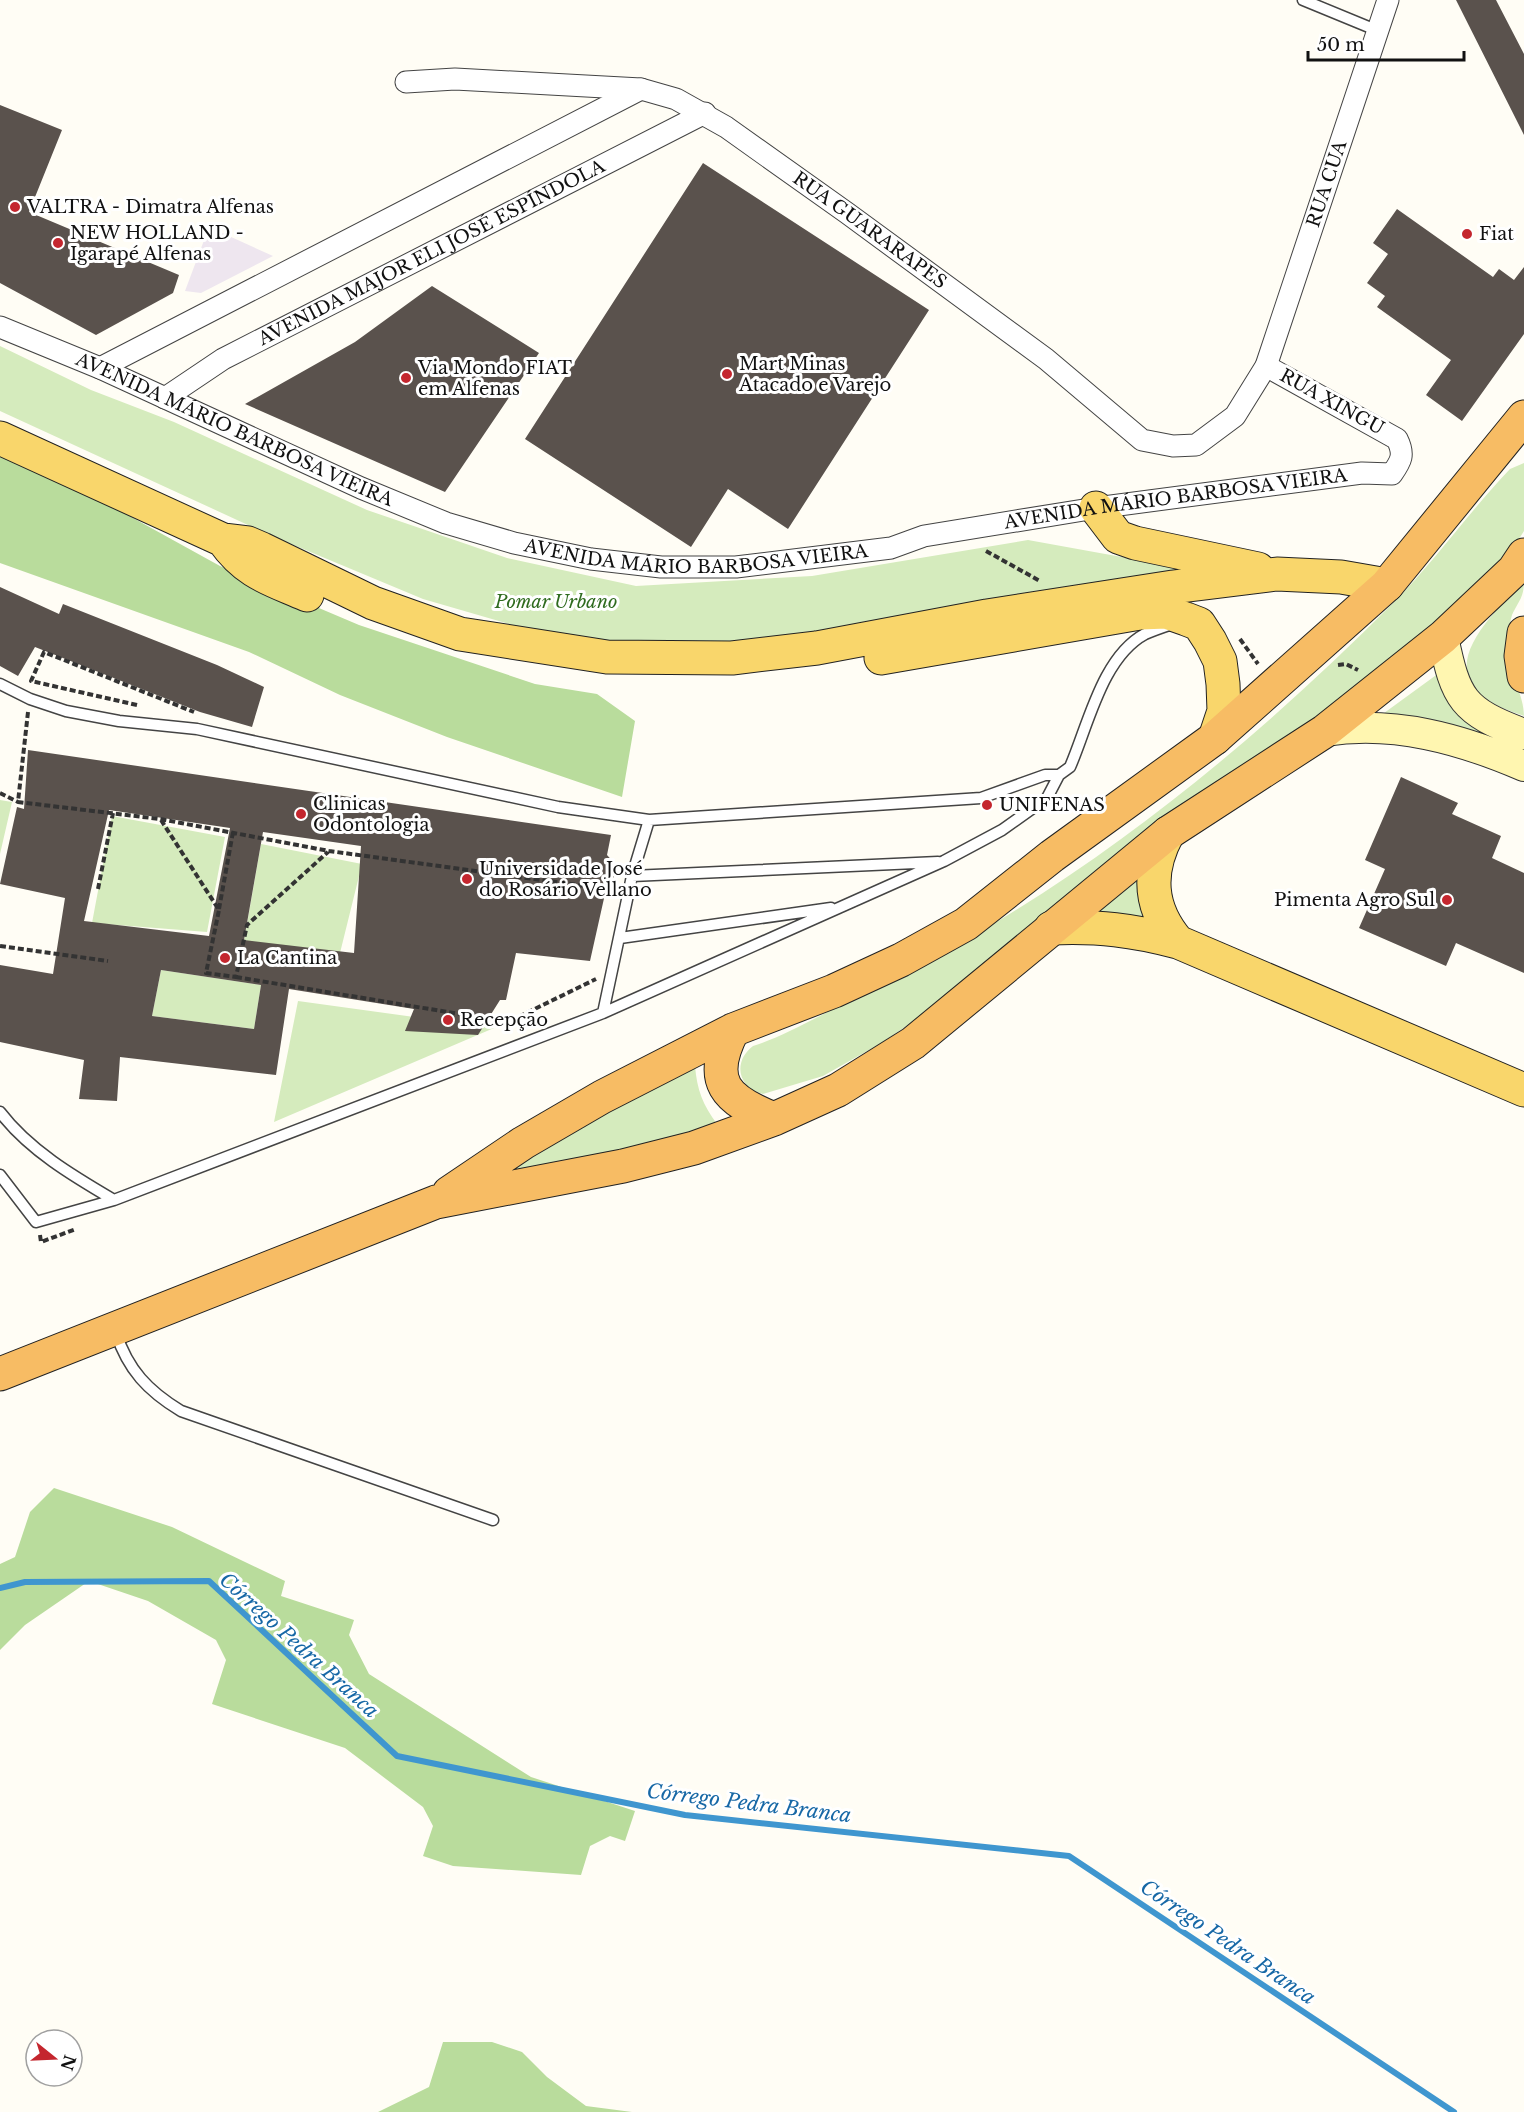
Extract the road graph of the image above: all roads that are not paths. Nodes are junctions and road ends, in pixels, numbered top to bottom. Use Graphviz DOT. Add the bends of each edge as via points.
graph roads {
  1 [pos="1303,0"];
  2 [pos="1388,0"];
  3 [pos="1377,30"];
  4 [pos="406,82"];
  5 [pos="641,89"];
  6 [pos="705,113"];
  7 [pos="0,327"];
  8 [pos="1266,366"];
  9 [pos="100,368"];
  10 [pos="165,398"];
  11 [pos="1519,428"];
  12 [pos="0,438"];
  13 [pos="1397,440"];
  14 [pos="1096,508"];
  15 [pos="223,540"];
  16 [pos="1524,555"];
  17 [pos="1277,574"];
  18 [pos="1387,585"];
  19 [pos="1186,619"];
  20 [pos="1524,633"];
  21 [pos="1443,637"];
  22 [pos="1524,676"];
  23 [pos="1,687"];
  24 [pos="1325,731"];
  25 [pos="1524,734"];
  26 [pos="1215,738"];
  27 [pos="1524,766"];
  28 [pos="1059,775"];
  29 [pos="649,820"];
  30 [pos="1168,834"];
  31 [pos="944,861"];
  32 [pos="632,876"];
  33 [pos="847,906"];
  34 [pos="1051,928"];
  35 [pos="620,938"];
  36 [pos="1178,942"];
  37 [pos="603,1013"];
  38 [pos="733,1030"];
  39 [pos="1524,1090"];
  40 [pos="0,1112"];
  41 [pos="774,1119"];
  42 [pos="0,1175"];
  43 [pos="114,1200"];
  44 [pos="436,1202"];
  45 [pos="114,1327"];
  46 [pos="0,1374"];
  47 [pos="493,1520"];
  1 -- 3 [label="lane"];
  2 -- 3 [label="street, RUA CUA"];
  3 -- 8 [label="street, RUA CUA"];
  4 -- 5 [label="street, RUA GUARARAPES" via="455,79"];
  5 -- 6 [label="street, RUA GUARARAPES"];
  5 -- 9 [label="street"];
  6 -- 8 [label="street, RUA GUARARAPES" via="1046,358 1142,440 1173,446 1196,445 1235,416"];
  6 -- 10 [label="street, AVENIDA MAJOR ELI JOSÉ ESPÍNDOLA" via="223,360"];
  7 -- 9 [label="street, AVENIDA MÁRIO BARBOSA VIEIRA"];
  8 -- 13 [label="street, RUA XINGU"];
  9 -- 10 [label="street, AVENIDA MÁRIO BARBOSA VIEIRA"];
  10 -- 14 [label="street, AVENIDA MÁRIO BARBOSA VIEIRA" via="361,489 446,523 514,543 591,559 661,567 736,567 891,548 924,536"];
  11 -- 18 [label="highway"];
  12 -- 15 [label="main road"];
  13 -- 14 [label="street, AVENIDA MÁRIO BARBOSA VIEIRA" via="1402,459 1392,474 1362,473"];
  14 -- 17 [label="main road" via="1118,537"];
  15 -- 17 [label="main road" via="248,543 373,603 460,634 607,657 732,658 817,648 998,614"];
  15 -- 19 [label="main road" via="236,559 249,569 362,619 455,652 538,669 612,677 691,675 732,679 811,670 1140,613 1166,612"];
  16 -- 21 [label="highway" via="1514,570"];
  17 -- 18 [label="main road" via="1341,577"];
  18 -- 26 [label="highway"];
  19 -- 26 [label="main road" via="1199,624 1220,661 1224,711"];
  19 -- 28 [label="lane" via="1144,635 1124,653 1108,674 1070,767"];
  20 -- 22 [label="highway"];
  21 -- 24 [label="highway"];
  21 -- 25 [label="main road" via="1454,684 1469,705 1492,722"];
  23 -- 29 [label="lane" via="76,713 197,729 558,807"];
  24 -- 27 [label="main road" via="1387,727 1437,736"];
  24 -- 30 [label="highway"];
  26 -- 38 [label="highway" via="1052,856 966,924 844,987"];
  28 -- 29 [label="lane" via="1028,780 981,798"];
  28 -- 31 [label="lane" via="1047,798 1002,830"];
  29 -- 32 [label="lane"];
  30 -- 34 [label="highway"];
  30 -- 36 [label="main road" via="1154,864 1154,898 1159,914"];
  31 -- 32 [label="lane"];
  31 -- 33 [label="lane"];
  32 -- 35 [label="lane"];
  33 -- 35 [label="lane"];
  33 -- 37 [label="lane"];
  34 -- 36 [label="main road" via="1125,929"];
  34 -- 41 [label="highway" via="913,1043 838,1090"];
  35 -- 37 [label="lane"];
  36 -- 39 [label="main road"];
  37 -- 43 [label="lane"];
  38 -- 41 [label="highway" via="723,1050 722,1083 731,1098"];
  38 -- 44 [label="highway" via="592,1103 523,1143"];
  40 -- 43 [label="lane" via="11,1127 63,1170"];
  41 -- 44 [label="highway" via="694,1148 623,1166"];
  42 -- 43 [label="lane" via="36,1222"];
  44 -- 45 [label="highway"];
  45 -- 46 [label="highway"];
  45 -- 47 [label="lane" via="135,1374 155,1395 181,1410"];
}
